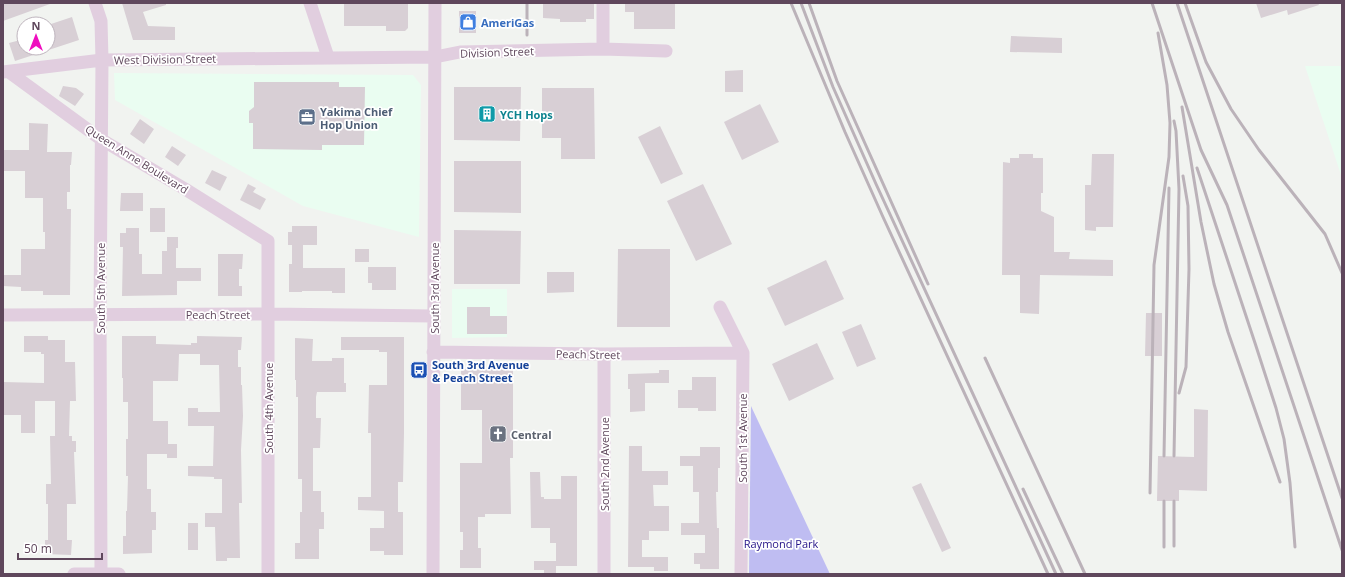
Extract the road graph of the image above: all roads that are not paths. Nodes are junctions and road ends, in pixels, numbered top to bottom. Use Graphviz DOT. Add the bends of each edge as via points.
graph roads {
  1 [pos="95,3"];
  2 [pos="310,3"];
  3 [pos="435,3"];
  4 [pos="603,3"];
  5 [pos="603,49"];
  6 [pos="666,51"];
  7 [pos="328,57"];
  8 [pos="435,57"];
  9 [pos="102,60"];
  10 [pos="6,72"];
  11 [pos="102,140"];
  12 [pos="268,241"];
  13 [pos="720,307"];
  14 [pos="3,314"];
  15 [pos="100,314"];
  16 [pos="268,314"];
  17 [pos="434,316"];
  18 [pos="433,352"];
  19 [pos="604,354"];
  20 [pos="743,354"];
  21 [pos="74,574"];
  22 [pos="101,574"];
  23 [pos="119,574"];
  24 [pos="268,574"];
  25 [pos="433,574"];
  26 [pos="604,574"];
  27 [pos="741,574"];
  1 -- 9 [label="street, South 5th Avenue" via="101,21"];
  2 -- 7 [label="street"];
  3 -- 8 [label="street, South 3rd Avenue"];
  4 -- 5 [label="street"];
  5 -- 6 [label="street, Division Street"];
  5 -- 8 [label="street, Division Street" via="460,52"];
  7 -- 8 [label="street, Division Street"];
  7 -- 9 [label="street, West Division Street"];
  8 -- 17 [label="street, South 3rd Avenue"];
  9 -- 10 [label="street, West Division Street"];
  9 -- 11 [label="street, South 5th Avenue"];
  10 -- 11 [label="street, Queen Anne Boulevard"];
  11 -- 12 [label="street, Queen Anne Boulevard"];
  11 -- 15 [label="street, South 5th Avenue"];
  12 -- 16 [label="street, South 4th Avenue"];
  13 -- 20 [label="street, South 1st Avenue"];
  14 -- 15 [label="street, Peach Street"];
  15 -- 16 [label="street, Peach Street"];
  15 -- 22 [label="street, South 5th Avenue"];
  16 -- 17 [label="street, Peach Street"];
  16 -- 24 [label="street, South 4th Avenue"];
  17 -- 18 [label="street, South 3rd Avenue"];
  18 -- 19 [label="street, Peach Street"];
  18 -- 25 [label="street, South 3rd Avenue"];
  19 -- 20 [label="street, Peach Street"];
  19 -- 26 [label="street, South 2nd Avenue"];
  20 -- 27 [label="street, South 1st Avenue"];
  21 -- 22 [label="street"];
  22 -- 23 [label="street"];
}
